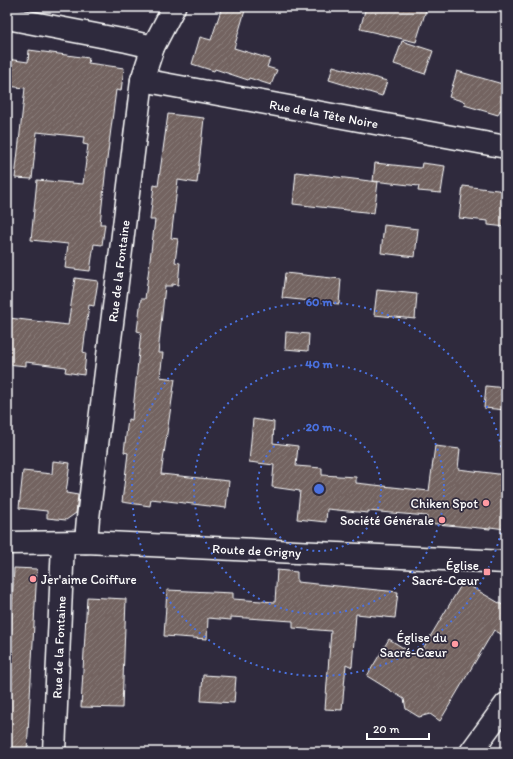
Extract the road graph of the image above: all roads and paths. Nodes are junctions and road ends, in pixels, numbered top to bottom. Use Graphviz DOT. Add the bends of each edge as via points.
graph roads {
  1 [pos="174,7"];
  2 [pos="7,18"];
  3 [pos="153,47"];
  4 [pos="142,80"];
  5 [pos="506,147"];
  6 [pos="86,542"];
  7 [pos="7,543"];
  8 [pos="63,543"];
  9 [pos="506,562"];
  10 [pos="506,704"];
  11 [pos="54,752"];
  12 [pos="471,752"];
  1 -- 3 [label="street, Rue de la Fontaine"];
  2 -- 3 [label="street"];
  3 -- 4 [label="street, Rue de la Fontaine"];
  4 -- 5 [label="street, Rue de la Tête Noire"];
  4 -- 6 [label="street, Rue de la Fontaine"];
  6 -- 8 [label="street, Route de Grigny"];
  6 -- 9 [label="street, Route de Grigny"];
  7 -- 8 [label="street, Route de Grigny"];
  8 -- 11 [label="street, Rue de la Fontaine"];
  10 -- 12 [label="street"];
}
